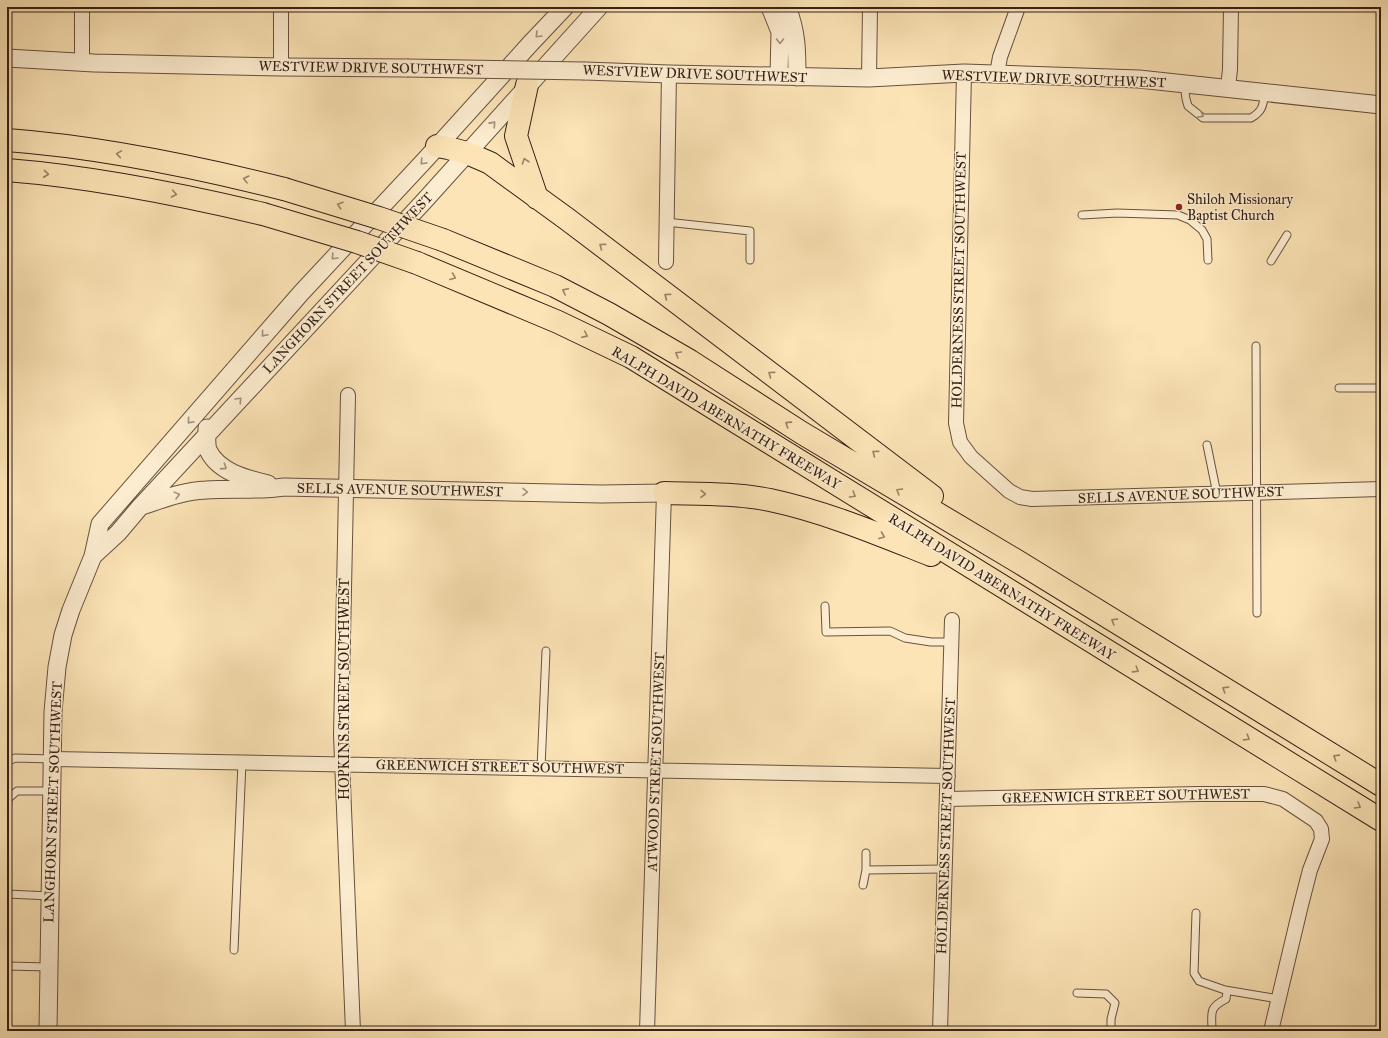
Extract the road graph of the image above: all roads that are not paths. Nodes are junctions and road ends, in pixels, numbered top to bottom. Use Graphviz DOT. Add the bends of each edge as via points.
graph roads {
  1 [pos="82,7"];
  2 [pos="282,7"];
  3 [pos="565,7"];
  4 [pos="599,7"];
  5 [pos="770,7"];
  6 [pos="787,7"];
  7 [pos="870,7"];
  8 [pos="1018,7"];
  9 [pos="1231,7"];
  10 [pos="7,58"];
  11 [pos="82,62"];
  12 [pos="281,67"];
  13 [pos="964,73"];
  14 [pos="668,74"];
  15 [pos="997,74"];
  16 [pos="780,76"];
  17 [pos="797,77"];
  18 [pos="869,78"];
  19 [pos="1184,83"];
  20 [pos="528,85"];
  21 [pos="1228,88"];
  22 [pos="1265,92"];
  23 [pos="1381,105"];
  24 [pos="7,140"];
  25 [pos="437,146"];
  26 [pos="467,153"];
  27 [pos="7,170"];
  28 [pos="538,198"];
  29 [pos="1082,215"];
  30 [pos="666,222"];
  31 [pos="1287,235"];
  32 [pos="750,260"];
  33 [pos="1208,260"];
  34 [pos="1271,261"];
  35 [pos="666,262"];
  36 [pos="1256,346"];
  37 [pos="1339,388"];
  38 [pos="1381,388"];
  39 [pos="215,391"];
  40 [pos="348,395"];
  41 [pos="207,435"];
  42 [pos="1207,445"];
  43 [pos="990,474"];
  44 [pos="284,487"];
  45 [pos="346,488"];
  46 [pos="1381,489"];
  47 [pos="1256,492"];
  48 [pos="664,493"];
  49 [pos="1217,494"];
  50 [pos="140,507"];
  51 [pos="93,556"];
  52 [pos="1017,561"];
  53 [pos="984,576"];
  54 [pos="825,606"];
  55 [pos="1257,613"];
  56 [pos="952,620"];
  57 [pos="951,642"];
  58 [pos="546,651"];
  59 [pos="53,759"];
  60 [pos="7,762"];
  61 [pos="242,762"];
  62 [pos="342,764"];
  63 [pos="540,768"];
  64 [pos="655,770"];
  65 [pos="948,776"];
  66 [pos="1381,785"];
  67 [pos="52,791"];
  68 [pos="947,799"];
  69 [pos="7,814"];
  70 [pos="1381,820"];
  71 [pos="866,853"];
  72 [pos="945,869"];
  73 [pos="866,870"];
  74 [pos="863,885"];
  75 [pos="7,894"];
  76 [pos="50,896"];
  77 [pos="1196,913"];
  78 [pos="234,950"];
  79 [pos="7,966"];
  80 [pos="49,967"];
  81 [pos="1227,991"];
  82 [pos="1077,993"];
  83 [pos="1279,998"];
  84 [pos="48,1031"];
  85 [pos="353,1031"];
  86 [pos="648,1031"];
  87 [pos="940,1031"];
  88 [pos="1110,1031"];
  89 [pos="1212,1031"];
  90 [pos="1272,1031"];
  1 -- 11 [label="street"];
  2 -- 12 [label="street"];
  3 -- 25 [label="street, LANGHORN STREET SOUTHWEST, one-way"];
  4 -- 20 [label="street, LANGHORN STREET SOUTHWEST"];
  5 -- 16 [label="street, one-way" via="780,32"];
  6 -- 17 [label="street" via="793,23 797,48"];
  7 -- 18 [label="street"];
  8 -- 15 [label="street" via="1000,57"];
  9 -- 21 [label="street"];
  10 -- 11 [label="street, WESTVIEW DRIVE SOUTHWEST"];
  11 -- 12 [label="street, WESTVIEW DRIVE SOUTHWEST"];
  12 -- 14 [label="street, WESTVIEW DRIVE SOUTHWEST, bridge"];
  13 -- 15 [label="street, WESTVIEW DRIVE SOUTHWEST"];
  13 -- 18 [label="street, WESTVIEW DRIVE SOUTHWEST"];
  13 -- 43 [label="street, HOLDERNESS STREET SOUTHWEST" via="956,423 960,442 971,457"];
  14 -- 16 [label="street, WESTVIEW DRIVE SOUTHWEST"];
  14 -- 30 [label="street"];
  15 -- 19 [label="street, WESTVIEW DRIVE SOUTHWEST"];
  16 -- 17 [label="street, WESTVIEW DRIVE SOUTHWEST"];
  17 -- 18 [label="street, WESTVIEW DRIVE SOUTHWEST"];
  19 -- 21 [label="street, WESTVIEW DRIVE SOUTHWEST"];
  19 -- 22 [label="lane, one-way" via="1188,106 1203,118 1251,118 1263,106"];
  26 -- 20 [label="street, LANGHORN STREET SOUTHWEST, one-way"];
  28 -- 20 [label="highway, one-way" via="516,136"];
  21 -- 22 [label="street, WESTVIEW DRIVE SOUTHWEST"];
  22 -- 23 [label="street, WESTVIEW DRIVE SOUTHWEST"];
  52 -- 24 [label="highway, RALPH DAVID ABERNATHY FREEWAY, one-way, bridge" via="802,433 690,361 555,286 443,240 284,189 152,159 85,148"];
  25 -- 26 [label="highway"];
  25 -- 39 [label="street, LANGHORN STREET SOUTHWEST, one-way" via="301,293"];
  26 -- 28 [label="highway" via="490,164"];
  41 -- 26 [label="street, LANGHORN STREET SOUTHWEST, one-way"];
  27 -- 53 [label="highway, RALPH DAVID ABERNATHY FREEWAY, one-way, bridge" via="145,188 263,214 417,263 558,322 631,358"];
  52 -- 28 [label="highway, one-way"];
  29 -- 33 [label="lane" via="1178,215 1190,220 1202,230 1207,239"];
  30 -- 32 [label="lane" via="750,231"];
  30 -- 35 [label="street"];
  31 -- 34 [label="lane"];
  36 -- 47 [label="lane"];
  37 -- 38 [label="lane"];
  39 -- 41 [label="street" via="208,414"];
  39 -- 51 [label="street, LANGHORN STREET SOUTHWEST, one-way" via="100,524"];
  40 -- 45 [label="street, HOPKINS STREET SOUTHWEST"];
  41 -- 44 [label="street, one-way" via="208,449 218,463 234,474"];
  41 -- 50 [label="street, LANGHORN STREET SOUTHWEST"];
  42 -- 49 [label="lane"];
  43 -- 49 [label="street, SELLS AVENUE SOUTHWEST" via="1020,497 1032,499"];
  44 -- 45 [label="street, SELLS AVENUE SOUTHWEST"];
  50 -- 44 [label="street, SELLS AVENUE SOUTHWEST, one-way" via="177,494 205,490 265,490"];
  45 -- 48 [label="street, SELLS AVENUE SOUTHWEST, one-way"];
  45 -- 62 [label="street, HOPKINS STREET SOUTHWEST"];
  46 -- 47 [label="street, SELLS AVENUE SOUTHWEST"];
  47 -- 49 [label="street, SELLS AVENUE SOUTHWEST"];
  47 -- 55 [label="lane"];
  48 -- 53 [label="highway, one-way" via="735,495 802,508 846,522"];
  48 -- 64 [label="street, ATWOOD STREET SOUTHWEST"];
  50 -- 51 [label="street, LANGHORN STREET SOUTHWEST" via="118,533"];
  51 -- 59 [label="street, LANGHORN STREET SOUTHWEST" via="63,635 56,674"];
  66 -- 52 [label="highway, RALPH DAVID ABERNATHY FREEWAY, one-way"];
  53 -- 70 [label="highway, RALPH DAVID ABERNATHY FREEWAY, one-way"];
  54 -- 57 [label="lane" via="826,632 890,631 906,638"];
  56 -- 57 [label="street, HOLDERNESS STREET SOUTHWEST"];
  57 -- 65 [label="street, HOLDERNESS STREET SOUTHWEST"];
  58 -- 63 [label="lane"];
  59 -- 60 [label="lane" via="15,758"];
  59 -- 61 [label="street, GREENWICH STREET SOUTHWEST"];
  59 -- 67 [label="street, LANGHORN STREET SOUTHWEST"];
  61 -- 62 [label="street, GREENWICH STREET SOUTHWEST"];
  61 -- 78 [label="lane"];
  62 -- 63 [label="street, GREENWICH STREET SOUTHWEST"];
  62 -- 85 [label="street, HOPKINS STREET SOUTHWEST"];
  63 -- 64 [label="street, GREENWICH STREET SOUTHWEST"];
  64 -- 65 [label="street, GREENWICH STREET SOUTHWEST"];
  64 -- 86 [label="street, ATWOOD STREET SOUTHWEST"];
  65 -- 68 [label="street, HOLDERNESS STREET SOUTHWEST"];
  67 -- 69 [label="lane" via="16,790 8,799"];
  67 -- 76 [label="street, LANGHORN STREET SOUTHWEST"];
  68 -- 72 [label="street, HOLDERNESS STREET SOUTHWEST"];
  68 -- 83 [label="street, GREENWICH STREET SOUTHWEST" via="1191,794 1264,794 1283,799 1316,821 1321,829 1322,839 1310,870"];
  71 -- 73 [label="lane"];
  72 -- 73 [label="lane"];
  72 -- 87 [label="street, HOLDERNESS STREET SOUTHWEST"];
  73 -- 74 [label="lane"];
  75 -- 76 [label="lane"];
  76 -- 80 [label="street, LANGHORN STREET SOUTHWEST"];
  77 -- 81 [label="lane" via="1194,973 1199,981"];
  79 -- 80 [label="lane"];
  80 -- 84 [label="street, LANGHORN STREET SOUTHWEST"];
  81 -- 83 [label="lane"];
  81 -- 89 [label="lane" via="1226,998 1216,1004 1212,1011"];
  82 -- 88 [label="lane" via="1106,994 1115,1003"];
  83 -- 90 [label="street, GREENWICH STREET SOUTHWEST"];
}
